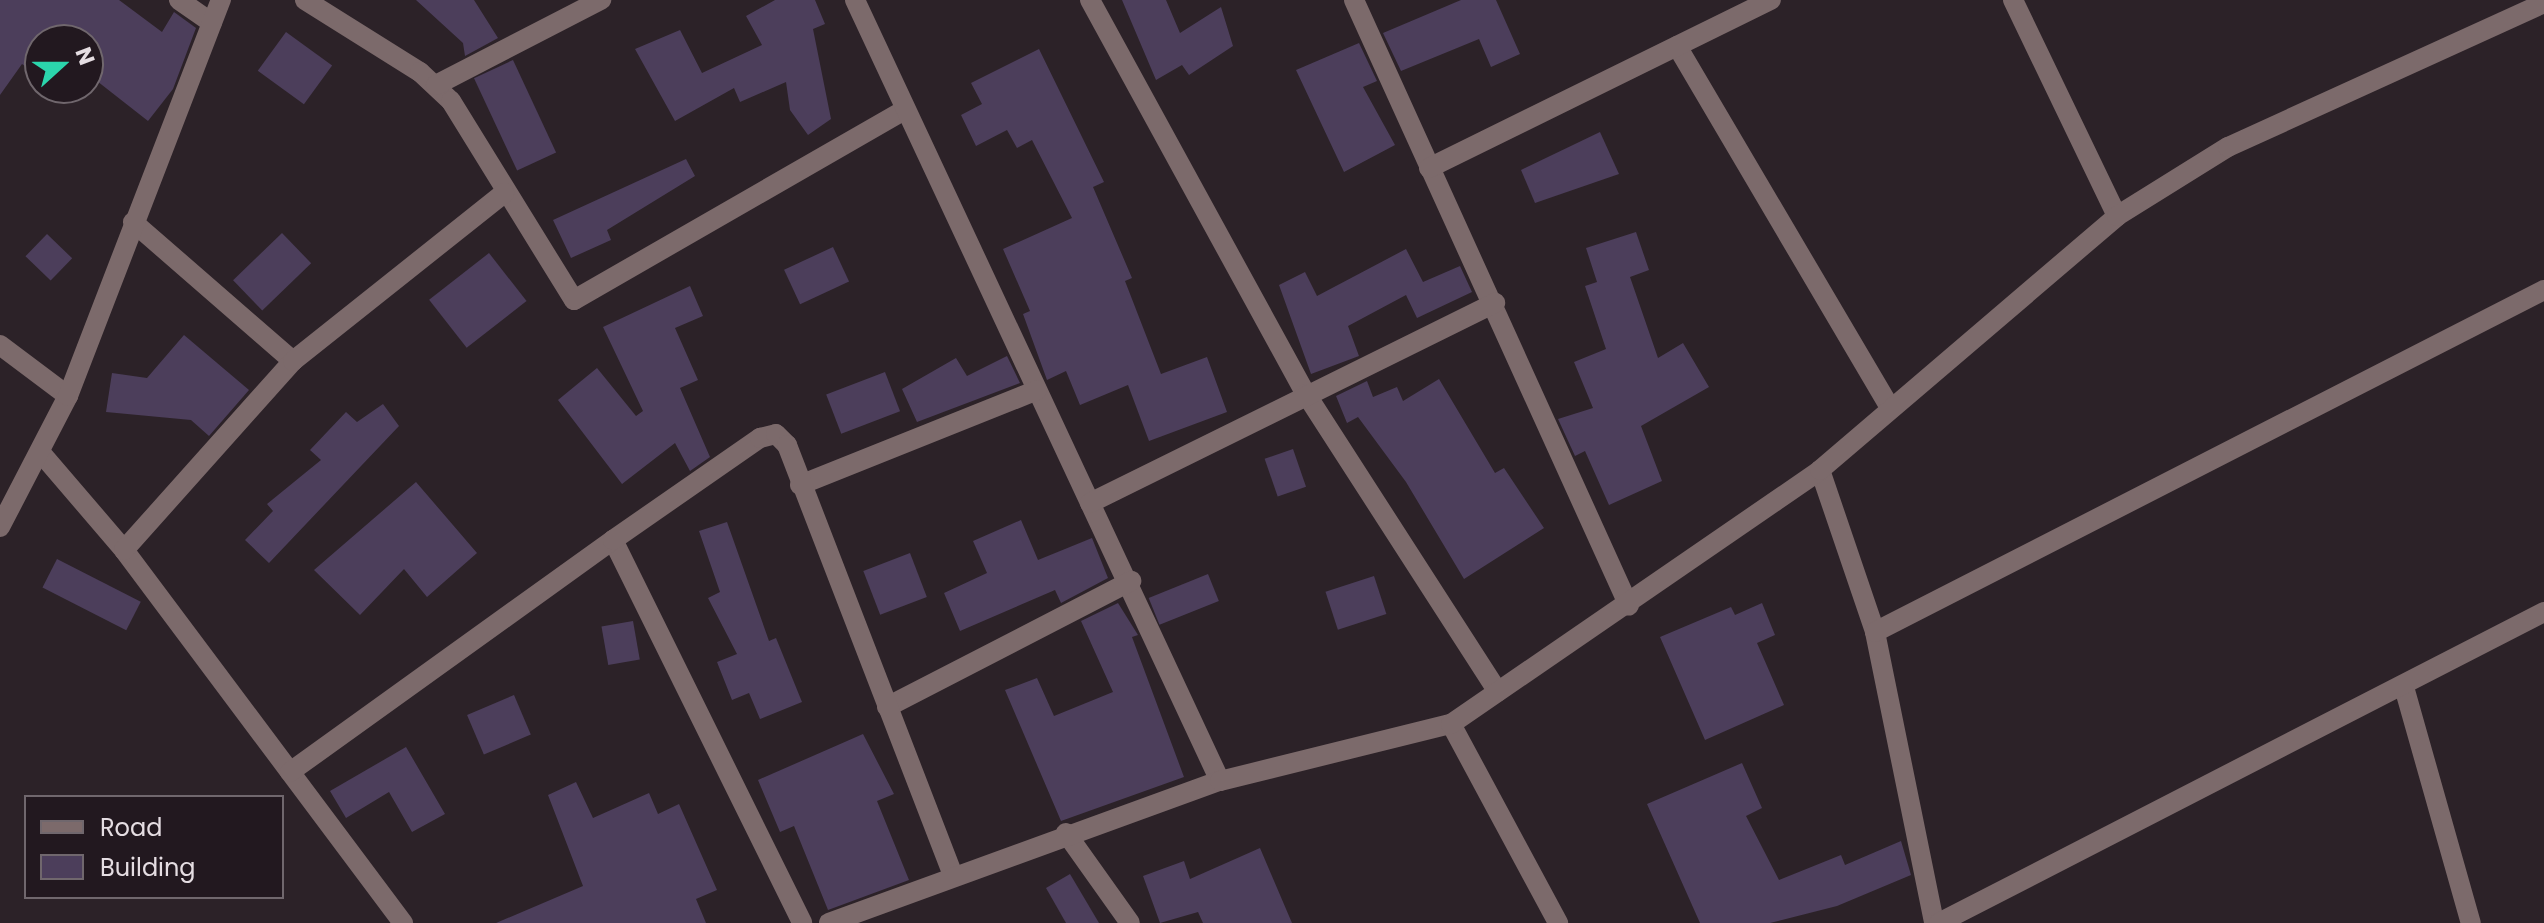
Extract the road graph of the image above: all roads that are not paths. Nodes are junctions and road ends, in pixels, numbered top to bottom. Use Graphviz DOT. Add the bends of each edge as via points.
graph roads {
  1 [pos="179,0"];
  2 [pos="221,0"];
  3 [pos="305,0"];
  4 [pos="601,0"];
  5 [pos="855,0"];
  6 [pos="1090,0"];
  7 [pos="1354,0"];
  8 [pos="1771,0"];
  9 [pos="2013,0"];
  10 [pos="2544,3"];
  11 [pos="212,23"];
  12 [pos="1677,46"];
  13 [pos="436,85"];
  14 [pos="903,111"];
  15 [pos="1429,168"];
  16 [pos="504,193"];
  17 [pos="2117,216"];
  18 [pos="133,222"];
  19 [pos="2544,290"];
  20 [pos="1495,303"];
  21 [pos="0,345"];
  22 [pos="293,361"];
  23 [pos="1037,390"];
  24 [pos="1306,394"];
  25 [pos="68,396"];
  26 [pos="1889,406"];
  27 [pos="41,453"];
  28 [pos="1820,470"];
  29 [pos="800,485"];
  30 [pos="1090,503"];
  31 [pos="0,527"];
  32 [pos="613,540"];
  33 [pos="124,550"];
  34 [pos="1131,581"];
  35 [pos="1629,606"];
  36 [pos="2544,612"];
  37 [pos="1875,632"];
  38 [pos="2404,687"];
  39 [pos="1498,692"];
  40 [pos="887,707"];
  41 [pos="1451,724"];
  42 [pos="290,772"];
  43 [pos="1220,781"];
  44 [pos="1066,833"];
  45 [pos="953,875"];
  46 [pos="884,914"];
  47 [pos="403,923"];
  48 [pos="802,923"];
  49 [pos="829,923"];
  50 [pos="1130,923"];
  51 [pos="1558,923"];
  52 [pos="1936,923"];
  53 [pos="2471,923"];
  1 -- 11 [label="street"];
  2 -- 11 [label="street"];
  3 -- 13 [label="street"];
  4 -- 13 [label="street"];
  5 -- 14 [label="street"];
  6 -- 24 [label="street"];
  7 -- 15 [label="street"];
  8 -- 12 [label="street"];
  9 -- 17 [label="street"];
  10 -- 17 [label="street" via="2228,147"];
  11 -- 18 [label="street"];
  12 -- 15 [label="street"];
  12 -- 26 [label="street"];
  13 -- 16 [label="street" via="468,124"];
  14 -- 16 [label="street" via="574,300"];
  14 -- 23 [label="street"];
  15 -- 20 [label="street"];
  16 -- 22 [label="street"];
  17 -- 26 [label="street"];
  18 -- 22 [label="street"];
  18 -- 25 [label="street"];
  19 -- 37 [label="street"];
  20 -- 24 [label="street"];
  20 -- 35 [label="street"];
  21 -- 25 [label="street"];
  22 -- 33 [label="street"];
  23 -- 29 [label="street"];
  23 -- 30 [label="street"];
  24 -- 30 [label="street"];
  24 -- 39 [label="street"];
  25 -- 27 [label="street"];
  26 -- 28 [label="street"];
  27 -- 31 [label="street"];
  27 -- 33 [label="street"];
  28 -- 35 [label="street"];
  28 -- 37 [label="street"];
  29 -- 32 [label="street" via="782,438 767,436"];
  29 -- 40 [label="street"];
  30 -- 34 [label="street"];
  32 -- 42 [label="street"];
  32 -- 48 [label="street"];
  33 -- 42 [label="street"];
  34 -- 40 [label="street"];
  34 -- 43 [label="street"];
  35 -- 39 [label="street"];
  36 -- 38 [label="street"];
  37 -- 52 [label="street"];
  38 -- 52 [label="street"];
  38 -- 53 [label="street"];
  39 -- 41 [label="street"];
  40 -- 45 [label="street"];
  41 -- 43 [label="street"];
  41 -- 51 [label="street"];
  42 -- 47 [label="street"];
  43 -- 44 [label="street"];
  44 -- 45 [label="street"];
  44 -- 50 [label="street"];
  45 -- 46 [label="street"];
  46 -- 49 [label="street"];
}
